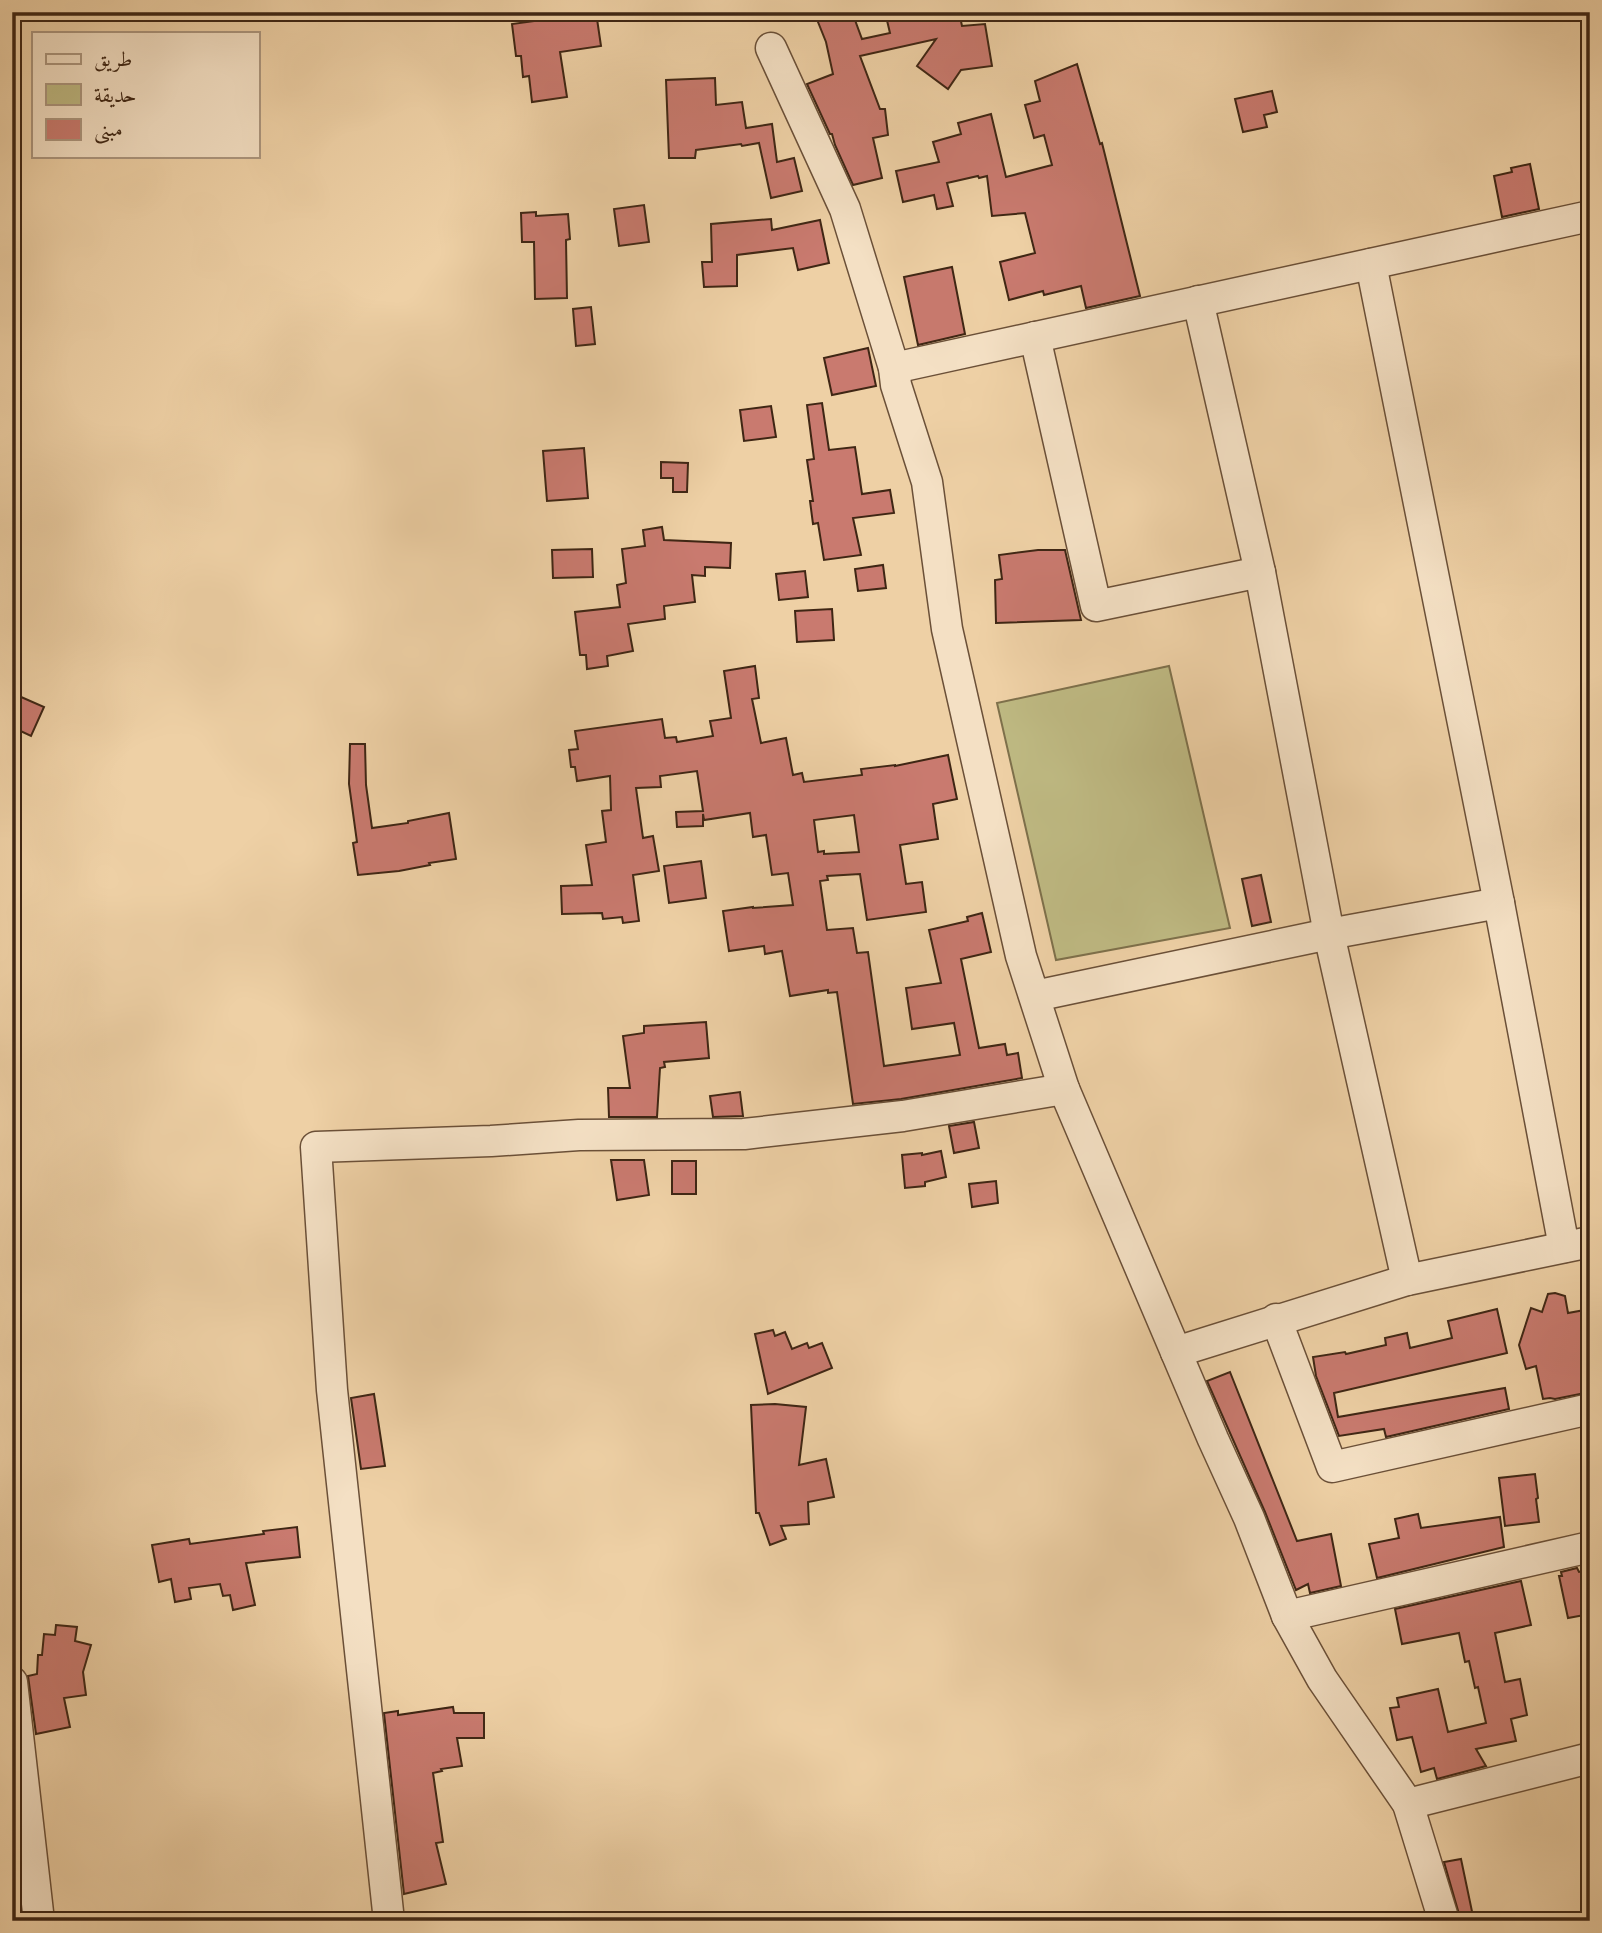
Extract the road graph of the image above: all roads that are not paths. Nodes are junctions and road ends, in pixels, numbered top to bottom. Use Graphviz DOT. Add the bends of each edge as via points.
graph roads {
  1 [pos="771,48"];
  2 [pos="1590,216"];
  3 [pos="1371,264"];
  4 [pos="1198,301"];
  5 [pos="1035,337"];
  6 [pos="894,368"];
  7 [pos="1260,572"];
  8 [pos="1499,903"];
  9 [pos="1329,934"];
  10 [pos="1035,996"];
  11 [pos="1064,1089"];
  12 [pos="1577,1245"];
  13 [pos="1407,1280"];
  14 [pos="1276,1320"];
  15 [pos="1176,1352"];
  16 [pos="1590,1409"];
  17 [pos="1590,1547"];
  18 [pos="1287,1616"];
  19 [pos="13,1689"];
  20 [pos="1590,1758"];
  21 [pos="1408,1804"];
  22 [pos="39,1921"];
  23 [pos="389,1921"];
  24 [pos="1444,1921"];
  1 -- 6 [label="street" via="845,209"];
  2 -- 3 [label="street"];
  3 -- 4 [label="street"];
  3 -- 8 [label="street"];
  4 -- 5 [label="street"];
  4 -- 7 [label="street"];
  5 -- 6 [label="street"];
  5 -- 7 [label="street" via="1096,606"];
  6 -- 10 [label="street" via="927,482 947,629 1021,956"];
  7 -- 9 [label="street"];
  8 -- 9 [label="street"];
  8 -- 12 [label="street"];
  9 -- 10 [label="street"];
  9 -- 13 [label="street"];
  10 -- 11 [label="street"];
  11 -- 15 [label="street"];
  11 -- 23 [label="street" via="903,1116 744,1134 579,1135 316,1147 332,1390"];
  12 -- 13 [label="street"];
  13 -- 14 [label="street"];
  14 -- 15 [label="street"];
  14 -- 16 [label="street" via="1332,1467"];
  15 -- 18 [label="street"];
  17 -- 18 [label="street"];
  18 -- 21 [label="street" via="1322,1679"];
  19 -- 22 [label="street"];
  20 -- 21 [label="street"];
  21 -- 24 [label="street"];
}
